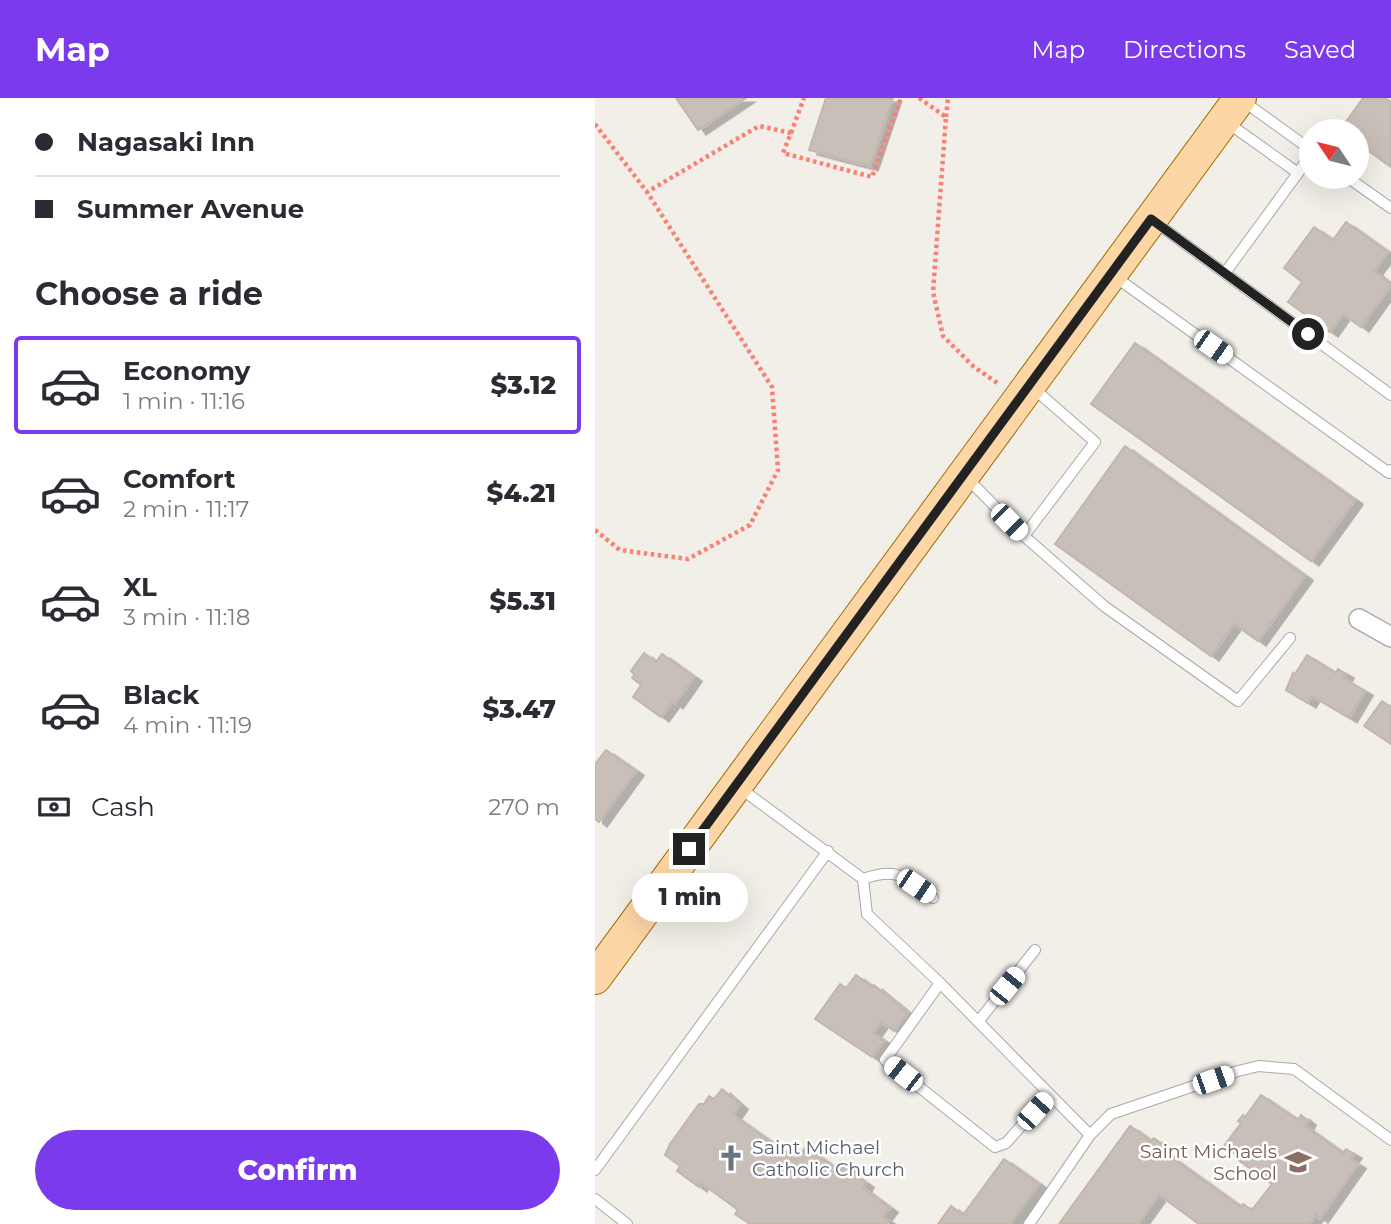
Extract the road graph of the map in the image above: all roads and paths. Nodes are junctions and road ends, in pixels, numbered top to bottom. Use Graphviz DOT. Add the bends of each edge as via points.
graph roads {
  1 [pos="804,98"];
  2 [pos="901,98"];
  3 [pos="919,98"];
  4 [pos="948,98"];
  5 [pos="1235,106"];
  6 [pos="946,117"];
  7 [pos="595,124"];
  8 [pos="791,133"];
  9 [pos="1299,145"];
  10 [pos="1298,173"];
  11 [pos="1364,189"];
  12 [pos="647,192"];
  13 [pos="1391,208"];
  14 [pos="1151,219"];
  15 [pos="1225,273"];
  16 [pos="1111,274"];
  17 [pos="1025,392"];
  18 [pos="1391,396"];
  19 [pos="1391,470"];
  20 [pos="964,475"];
  21 [pos="595,530"];
  22 [pos="1024,536"];
  23 [pos="1359,619"];
  24 [pos="1391,637"];
  25 [pos="1290,638"];
  26 [pos="736,785"];
  27 [pos="828,851"];
  28 [pos="863,879"];
  29 [pos="933,898"];
  30 [pos="1035,950"];
  31 [pos="595,978"];
  32 [pos="940,983"];
  33 [pos="978,1022"];
  34 [pos="1049,1095"];
  35 [pos="1090,1135"];
  36 [pos="1391,1140"];
  37 [pos="595,1170"];
  38 [pos="595,1199"];
  39 [pos="627,1224"];
  40 [pos="1029,1224"];
  1 -- 8 [label="path"];
  2 -- 8 [label="path" via="872,177 783,153"];
  3 -- 6 [label="path"];
  4 -- 6 [label="path"];
  5 -- 9 [label="lane"];
  5 -- 10 [label="lane"];
  5 -- 14 [label="main road"];
  6 -- 17 [label="path" via="933,292 943,336 974,367"];
  7 -- 12 [label="path"];
  8 -- 12 [label="path" via="759,126"];
  10 -- 15 [label="lane"];
  11 -- 13 [label="lane"];
  12 -- 21 [label="path" via="772,387 778,470 750,525 688,559 619,550"];
  14 -- 15 [label="lane"];
  14 -- 16 [label="main road"];
  15 -- 18 [label="lane"];
  16 -- 17 [label="main road"];
  16 -- 19 [label="lane" via="1389,473"];
  17 -- 20 [label="main road"];
  17 -- 22 [label="lane" via="1095,442"];
  20 -- 22 [label="lane"];
  20 -- 26 [label="main road"];
  22 -- 25 [label="lane" via="1104,606 1238,701"];
  23 -- 24 [label="street"];
  26 -- 27 [label="lane"];
  26 -- 31 [label="main road"];
  27 -- 28 [label="lane"];
  27 -- 37 [label="lane"];
  28 -- 29 [label="lane" via="882,872 898,874"];
  28 -- 32 [label="lane" via="867,914"];
  30 -- 33 [label="lane"];
  32 -- 33 [label="lane"];
  32 -- 34 [label="lane" via="885,1060 995,1147 1006,1143"];
  33 -- 34 [label="lane"];
  34 -- 35 [label="lane"];
  35 -- 36 [label="lane" via="1111,1114 1238,1071 1276,1066 1294,1069"];
  35 -- 40 [label="lane"];
  38 -- 39 [label="lane"];
}
